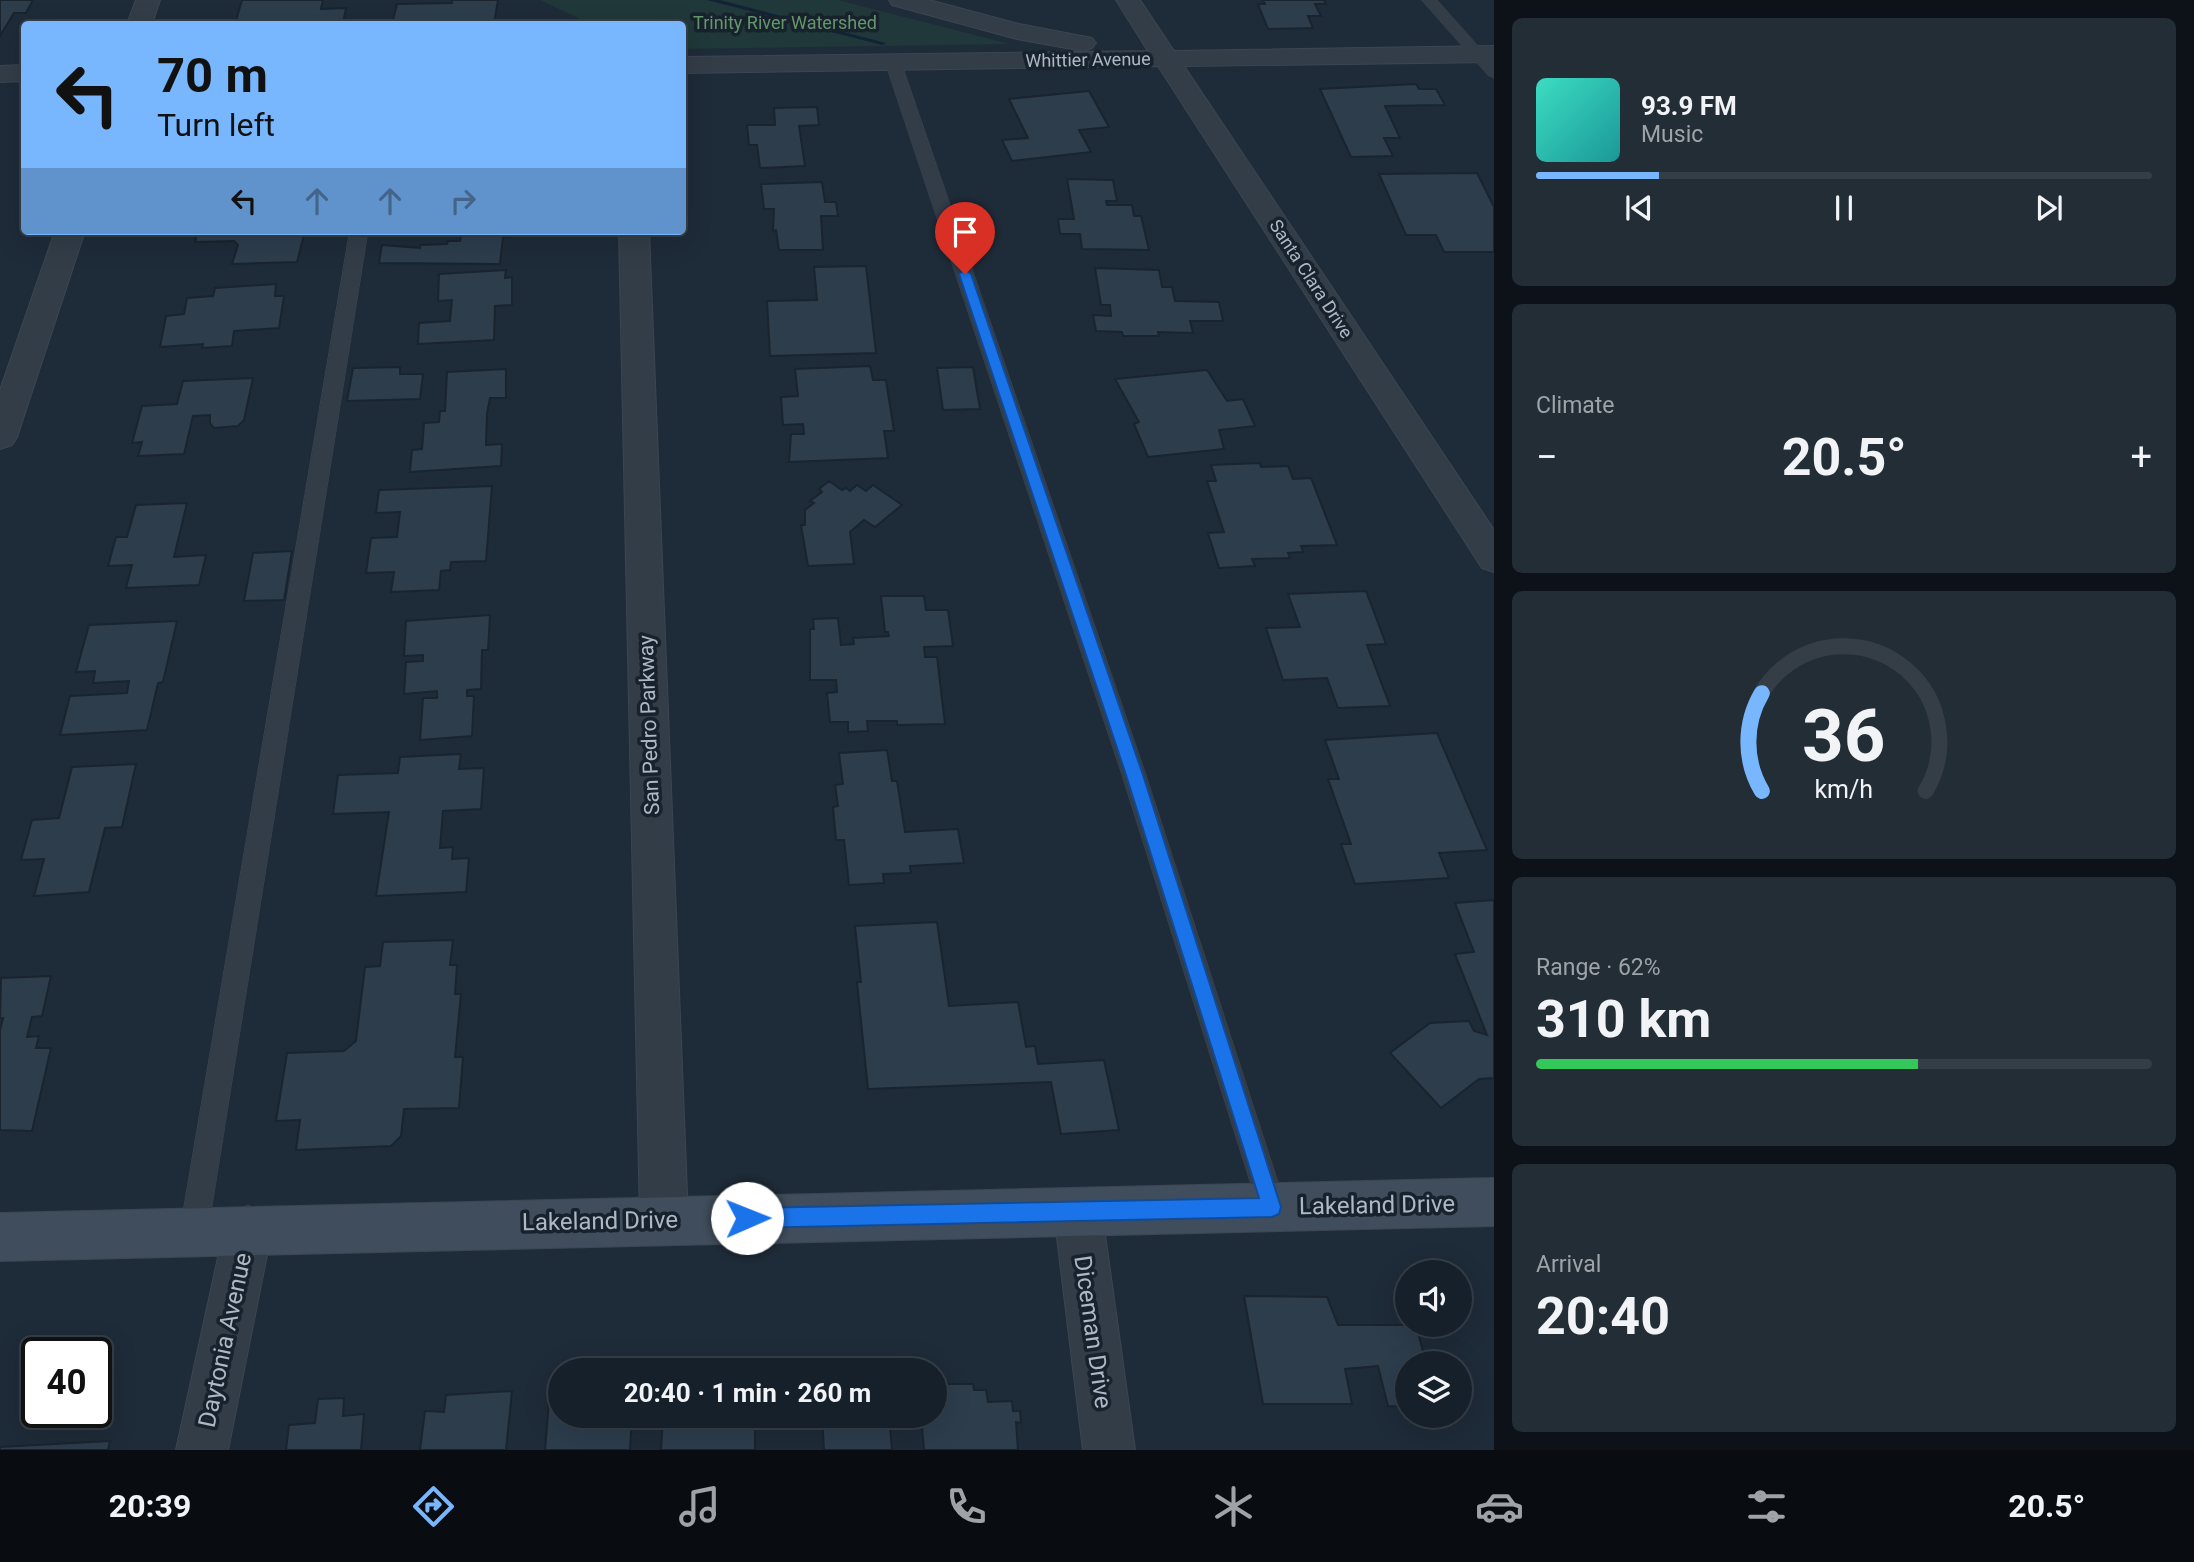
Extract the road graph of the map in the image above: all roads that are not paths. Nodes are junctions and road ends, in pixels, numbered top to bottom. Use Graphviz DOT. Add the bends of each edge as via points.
graph roads {
  1 [pos="148,0"];
  2 [pos="901,0"];
  3 [pos="1128,0"];
  4 [pos="1429,0"];
  5 [pos="141,21"];
  6 [pos="1166,58"];
  7 [pos="1488,60"];
  8 [pos="893,62"];
  9 [pos="686,65"];
  10 [pos="21,73"];
  11 [pos="0,74"];
  12 [pos="69,235"];
  13 [pos="358,235"];
  14 [pos="634,235"];
  15 [pos="0,437"];
  16 [pos="1494,558"];
  17 [pos="1493,1206"];
  18 [pos="1272,1207"];
  19 [pos="1078,1213"];
  20 [pos="664,1219"];
  21 [pos="248,1230"];
  22 [pos="194,1231"];
  23 [pos="0,1237"];
  24 [pos="202,1450"];
  25 [pos="1109,1450"];
  1 -- 5 [label="street"];
  2 -- 6 [label="street" via="1017,31"];
  3 -- 6 [label="street, Santa Clara Drive"];
  4 -- 7 [label="lane"];
  6 -- 7 [label="street, Whittier Avenue"];
  6 -- 8 [label="street, Whittier Avenue"];
  6 -- 16 [label="street, Santa Clara Drive"];
  8 -- 9 [label="street, Whittier Avenue"];
  8 -- 18 [label="lane" via="1134,775"];
  10 -- 11 [label="street"];
  12 -- 15 [label="street"];
  13 -- 22 [label="lane"];
  14 -- 20 [label="street, San Pedro Parkway"];
  17 -- 18 [label="street, Lakeland Drive"];
  18 -- 19 [label="street, Lakeland Drive"];
  19 -- 20 [label="street, Lakeland Drive"];
  19 -- 25 [label="street, Diceman Drive"];
  20 -- 21 [label="street, Lakeland Drive"];
  21 -- 22 [label="street, Lakeland Drive"];
  21 -- 24 [label="street, Daytonia Avenue"];
  22 -- 23 [label="street, Lakeland Drive"];
}
